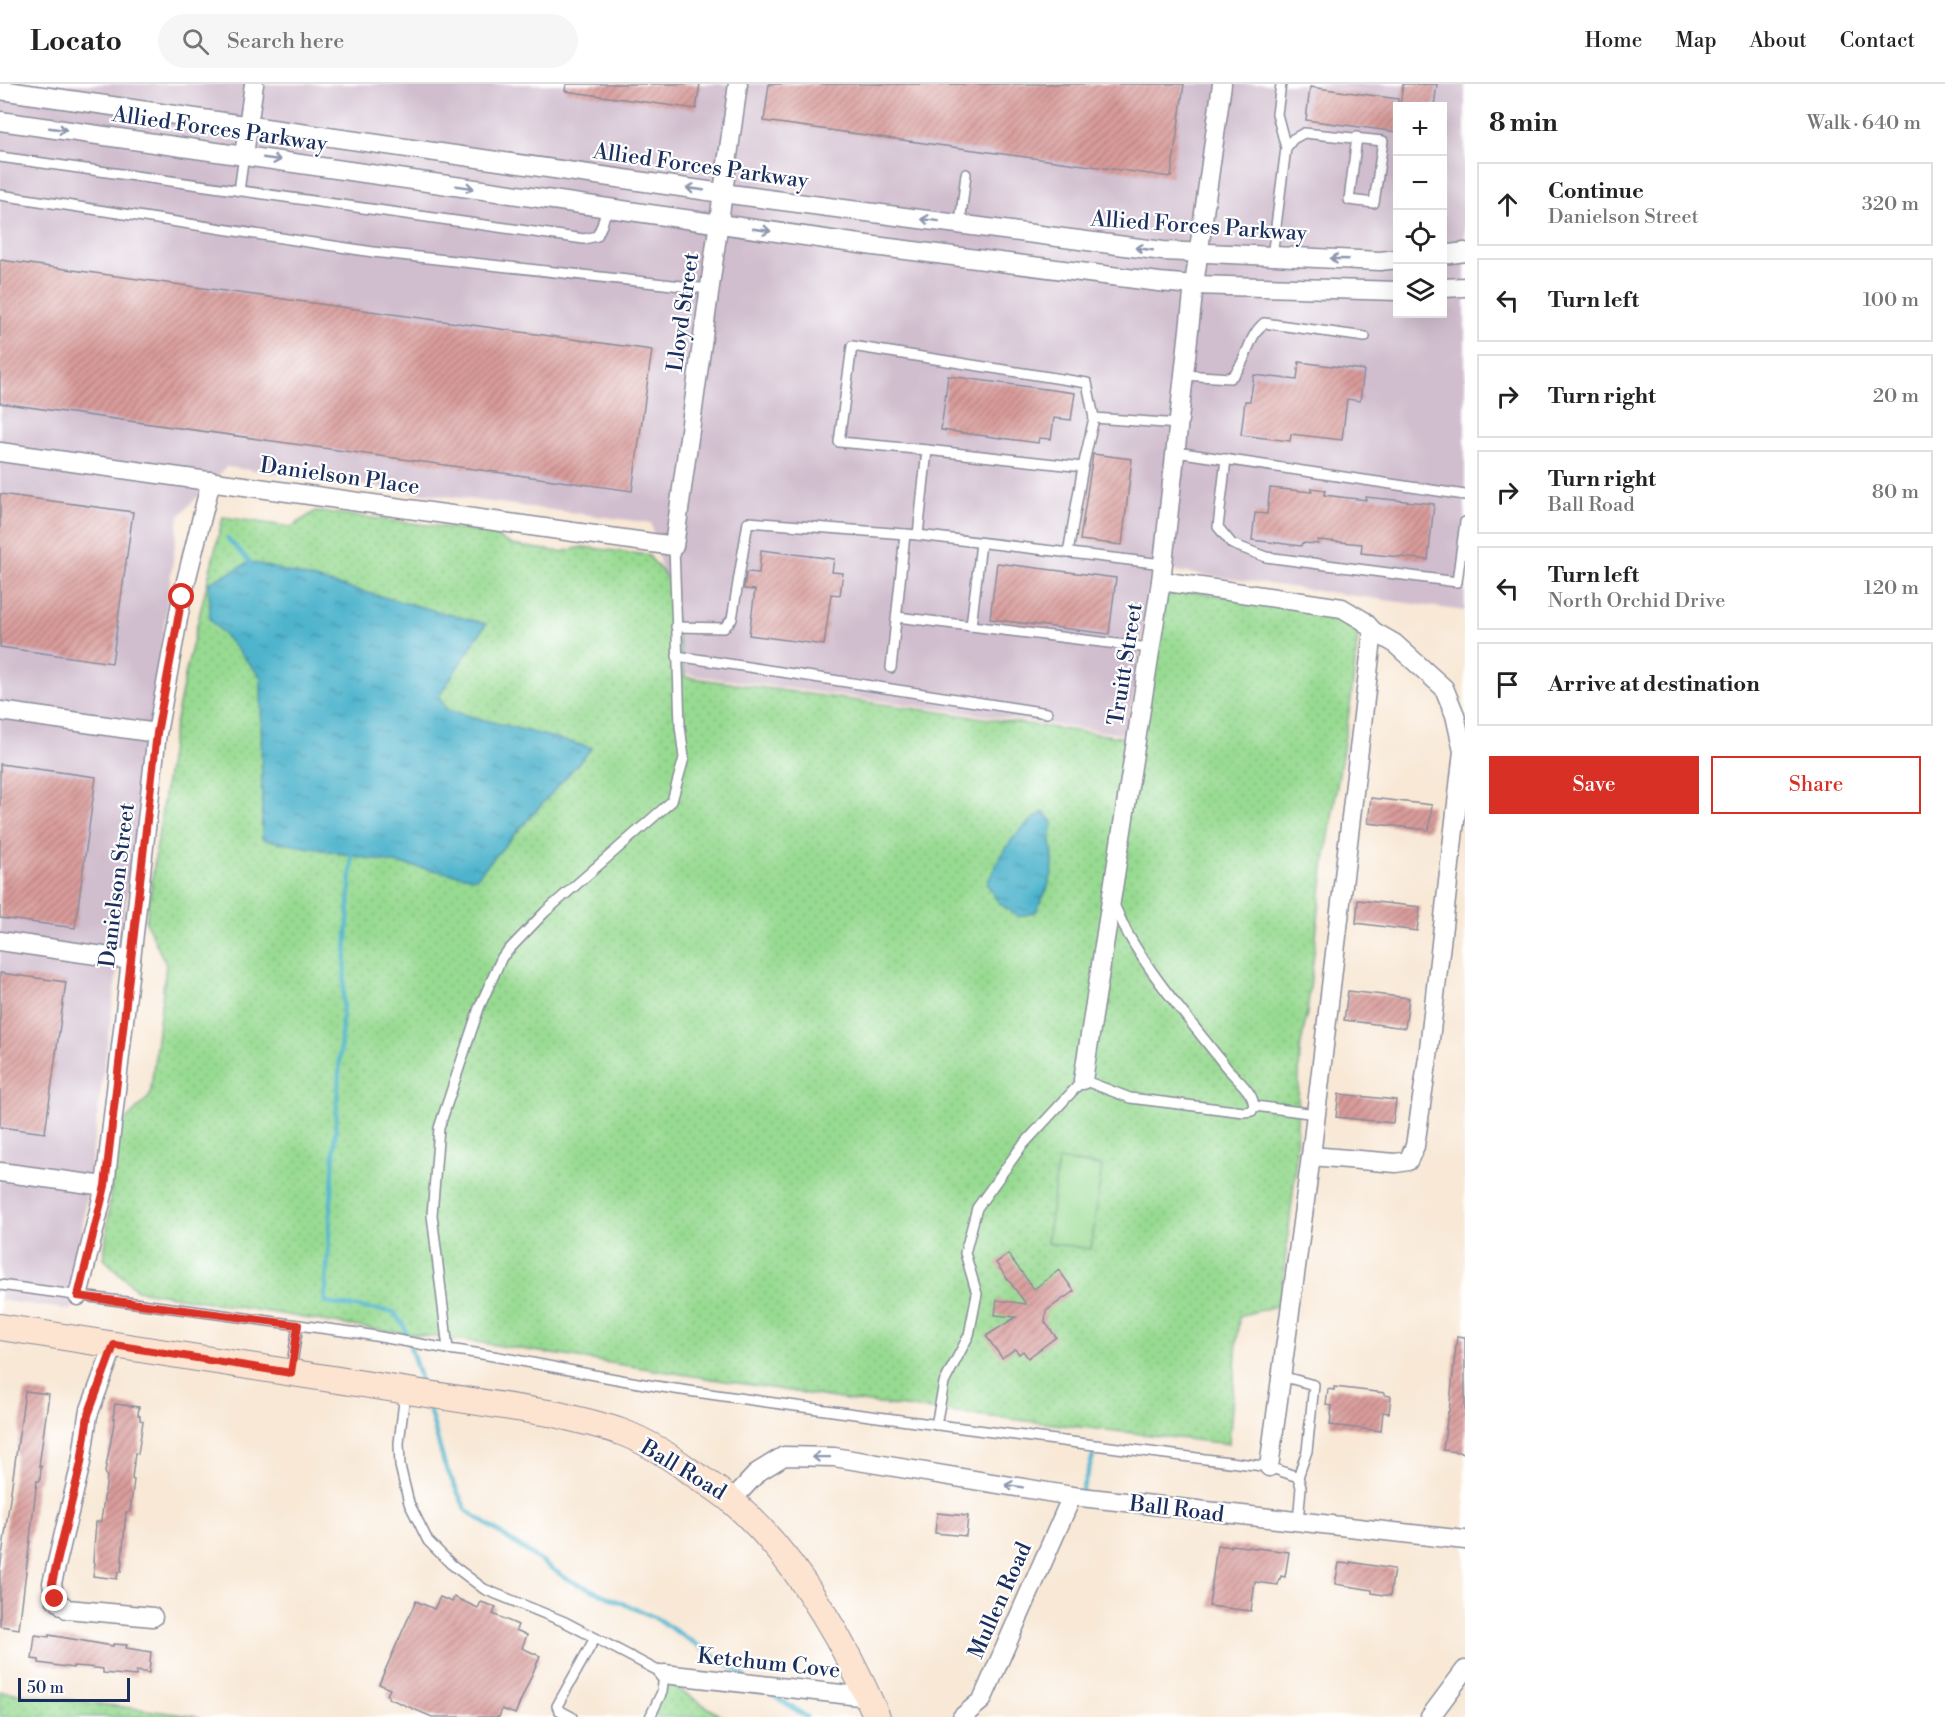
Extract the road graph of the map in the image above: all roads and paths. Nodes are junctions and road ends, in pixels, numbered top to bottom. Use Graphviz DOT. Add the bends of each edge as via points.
graph roads {
  1 [pos="254,84"];
  2 [pos="738,84"];
  3 [pos="1222,84"];
  4 [pos="1281,84"];
  5 [pos="0,90"];
  6 [pos="0,121"];
  7 [pos="248,125"];
  8 [pos="1357,137"];
  9 [pos="1286,148"];
  10 [pos="244,155"];
  11 [pos="0,157"];
  12 [pos="966,174"];
  13 [pos="239,190"];
  14 [pos="723,193"];
  15 [pos="0,195"];
  16 [pos="607,207"];
  17 [pos="718,224"];
  18 [pos="960,224"];
  19 [pos="1465,252"];
  20 [pos="1199,254"];
  21 [pos="1447,254"];
  22 [pos="1272,257"];
  23 [pos="1393,260"];
  24 [pos="1194,285"];
  25 [pos="1465,286"];
  26 [pos="1447,288"];
  27 [pos="709,289"];
  28 [pos="1393,291"];
  29 [pos="1365,337"];
  30 [pos="1184,375"];
  31 [pos="1094,418"];
  32 [pos="1179,424"];
  33 [pos="927,450"];
  34 [pos="0,452"];
  35 [pos="1176,452"];
  36 [pos="1226,459"];
  37 [pos="1083,467"];
  38 [pos="211,481"];
  39 [pos="1465,495"];
  40 [pos="1465,522"];
  41 [pos="905,534"];
  42 [pos="918,535"];
  43 [pos="981,543"];
  44 [pos="674,546"];
  45 [pos="1068,553"];
  46 [pos="1162,573"];
  47 [pos="897,617"];
  48 [pos="971,626"];
  49 [pos="676,627"];
  50 [pos="1373,631"];
  51 [pos="1150,648"];
  52 [pos="677,656"];
  53 [pos="891,668"];
  54 [pos="0,711"];
  55 [pos="1047,712"];
  56 [pos="157,733"];
  57 [pos="1112,899"];
  58 [pos="0,941"];
  59 [pos="131,960"];
  60 [pos="1083,1080"];
  61 [pos="1255,1106"];
  62 [pos="1316,1114"];
  63 [pos="1311,1156"];
  64 [pos="0,1172"];
  65 [pos="105,1186"];
  66 [pos="0,1285"];
  67 [pos="78,1296"];
  68 [pos="298,1325"];
  69 [pos="0,1327"];
  70 [pos="114,1345"];
  71 [pos="448,1349"];
  72 [pos="291,1373"];
  73 [pos="1281,1376"];
  74 [pos="416,1392"];
  75 [pos="936,1425"];
  76 [pos="1269,1467"];
  77 [pos="1298,1477"];
  78 [pos="1079,1496"];
  79 [pos="732,1500"];
  80 [pos="1298,1522"];
  81 [pos="1465,1540"];
  82 [pos="153,1617"];
  83 [pos="596,1638"];
  84 [pos="1465,1670"];
  85 [pos="664,1674"];
  86 [pos="873,1707"];
  87 [pos="572,1717"];
  88 [pos="650,1717"];
  89 [pos="962,1717"];
  90 [pos="1430,1717"];
  1 -- 7 [label="street"];
  2 -- 14 [label="street, Lloyd Street"];
  3 -- 20 [label="street, Truitt Street"];
  4 -- 9 [label="lane" via="1277,114"];
  5 -- 7 [label="street, Allied Forces Parkway"];
  6 -- 10 [label="street, Allied Forces Parkway, one-way"];
  7 -- 10 [label="street"];
  14 -- 7 [label="street, Allied Forces Parkway, one-way"];
  8 -- 8 [label="lane" via="1383,141 1374,203 1349,200"];
  8 -- 9 [label="lane" via="1304,133"];
  9 -- 22 [label="lane"];
  10 -- 13 [label="lane"];
  10 -- 16 [label="street, Allied Forces Parkway, one-way"];
  11 -- 13 [label="lane"];
  12 -- 18 [label="lane"];
  13 -- 16 [label="lane" via="584,238 597,236"];
  14 -- 17 [label="street, Lloyd Street"];
  18 -- 14 [label="street, Allied Forces Parkway, one-way"];
  15 -- 27 [label="lane" via="373,252"];
  16 -- 17 [label="street, Allied Forces Parkway"];
  17 -- 24 [label="street, Allied Forces Parkway, one-way"];
  17 -- 27 [label="street, Lloyd Street"];
  20 -- 18 [label="street, Allied Forces Parkway, one-way"];
  19 -- 21 [label="street"];
  20 -- 22 [label="street, Allied Forces Parkway"];
  20 -- 24 [label="street, Truitt Street"];
  23 -- 22 [label="street, Allied Forces Parkway, one-way"];
  24 -- 28 [label="street, Allied Forces Parkway"];
  24 -- 30 [label="street, Truitt Street"];
  25 -- 26 [label="street"];
  27 -- 44 [label="street, Lloyd Street"];
  29 -- 30 [label="lane" via="1264,323 1247,349 1240,370 1230,378"];
  30 -- 32 [label="street, Truitt Street"];
  31 -- 32 [label="lane"];
  31 -- 33 [label="lane" via="1088,383 852,346 839,442"];
  31 -- 37 [label="lane"];
  32 -- 35 [label="street, Truitt Street"];
  33 -- 37 [label="lane"];
  33 -- 42 [label="lane"];
  34 -- 38 [label="street, Danielson Place"];
  35 -- 36 [label="lane"];
  35 -- 46 [label="street, Truitt Street"];
  36 -- 39 [label="lane"];
  36 -- 40 [label="lane" via="1218,527 1232,544 1266,557 1457,582"];
  37 -- 45 [label="lane"];
  38 -- 44 [label="street, Danielson Place"];
  38 -- 56 [label="street, Danielson Street" via="182,597"];
  41 -- 42 [label="lane"];
  41 -- 47 [label="lane"];
  41 -- 49 [label="lane" via="748,522 732,619 724,628"];
  42 -- 43 [label="lane"];
  43 -- 45 [label="lane"];
  43 -- 48 [label="lane"];
  44 -- 49 [label="lane"];
  45 -- 46 [label="lane"];
  46 -- 50 [label="street" via="1342,608"];
  46 -- 51 [label="street, Truitt Street"];
  47 -- 48 [label="lane"];
  47 -- 53 [label="lane"];
  48 -- 51 [label="lane"];
  49 -- 52 [label="lane"];
  50 -- 62 [label="street"];
  50 -- 63 [label="street" via="1394,643 1444,688 1463,751 1428,1057 1415,1146 1408,1161"];
  51 -- 57 [label="street, Truitt Street"];
  52 -- 55 [label="lane"];
  52 -- 71 [label="lane" via="684,758 672,801 545,912 501,957 439,1128 432,1215"];
  54 -- 56 [label="street"];
  56 -- 59 [label="street, Danielson Street"];
  57 -- 60 [label="street, Truitt Street"];
  57 -- 61 [label="lane" via="1157,978"];
  58 -- 59 [label="street"];
  59 -- 65 [label="street, Danielson Street"];
  60 -- 61 [label="lane" via="1130,1098 1244,1112"];
  60 -- 75 [label="lane" via="1021,1147 977,1208 964,1253 977,1294 969,1335 944,1383"];
  61 -- 62 [label="lane"];
  62 -- 63 [label="street"];
  63 -- 73 [label="street"];
  64 -- 65 [label="street"];
  65 -- 67 [label="street, Danielson Street"];
  66 -- 67 [label="lane"];
  67 -- 68 [label="lane"];
  68 -- 71 [label="lane"];
  68 -- 72 [label="lane"];
  69 -- 70 [label="main road, Ball Road"];
  70 -- 72 [label="main road, Ball Road"];
  70 -- 82 [label="street" via="88,1415 81,1463 52,1583 55,1599 67,1610"];
  71 -- 75 [label="lane" via="621,1381"];
  72 -- 74 [label="main road, Ball Road"];
  73 -- 76 [label="street"];
  73 -- 77 [label="lane" via="1314,1385 1307,1451"];
  74 -- 79 [label="main road, Ball Road" via="555,1414 622,1432 674,1460"];
  74 -- 83 [label="lane" via="399,1443 400,1466 409,1503 428,1541 484,1589"];
  75 -- 76 [label="lane"];
  76 -- 77 [label="lane"];
  77 -- 80 [label="lane"];
  78 -- 79 [label="street, Ball Road, one-way" via="834,1457 784,1456 758,1472"];
  78 -- 80 [label="street, Ball Road"];
  78 -- 89 [label="street, Mullen Road" via="982,1700"];
  79 -- 86 [label="main road" via="786,1557 809,1589"];
  80 -- 81 [label="street, Ball Road"];
  83 -- 85 [label="lane"];
  83 -- 87 [label="lane" via="557,1706"];
  84 -- 90 [label="street"];
  85 -- 86 [label="street, Ketchum Cove" via="769,1687"];
  85 -- 88 [label="lane" via="662,1692"];
}
